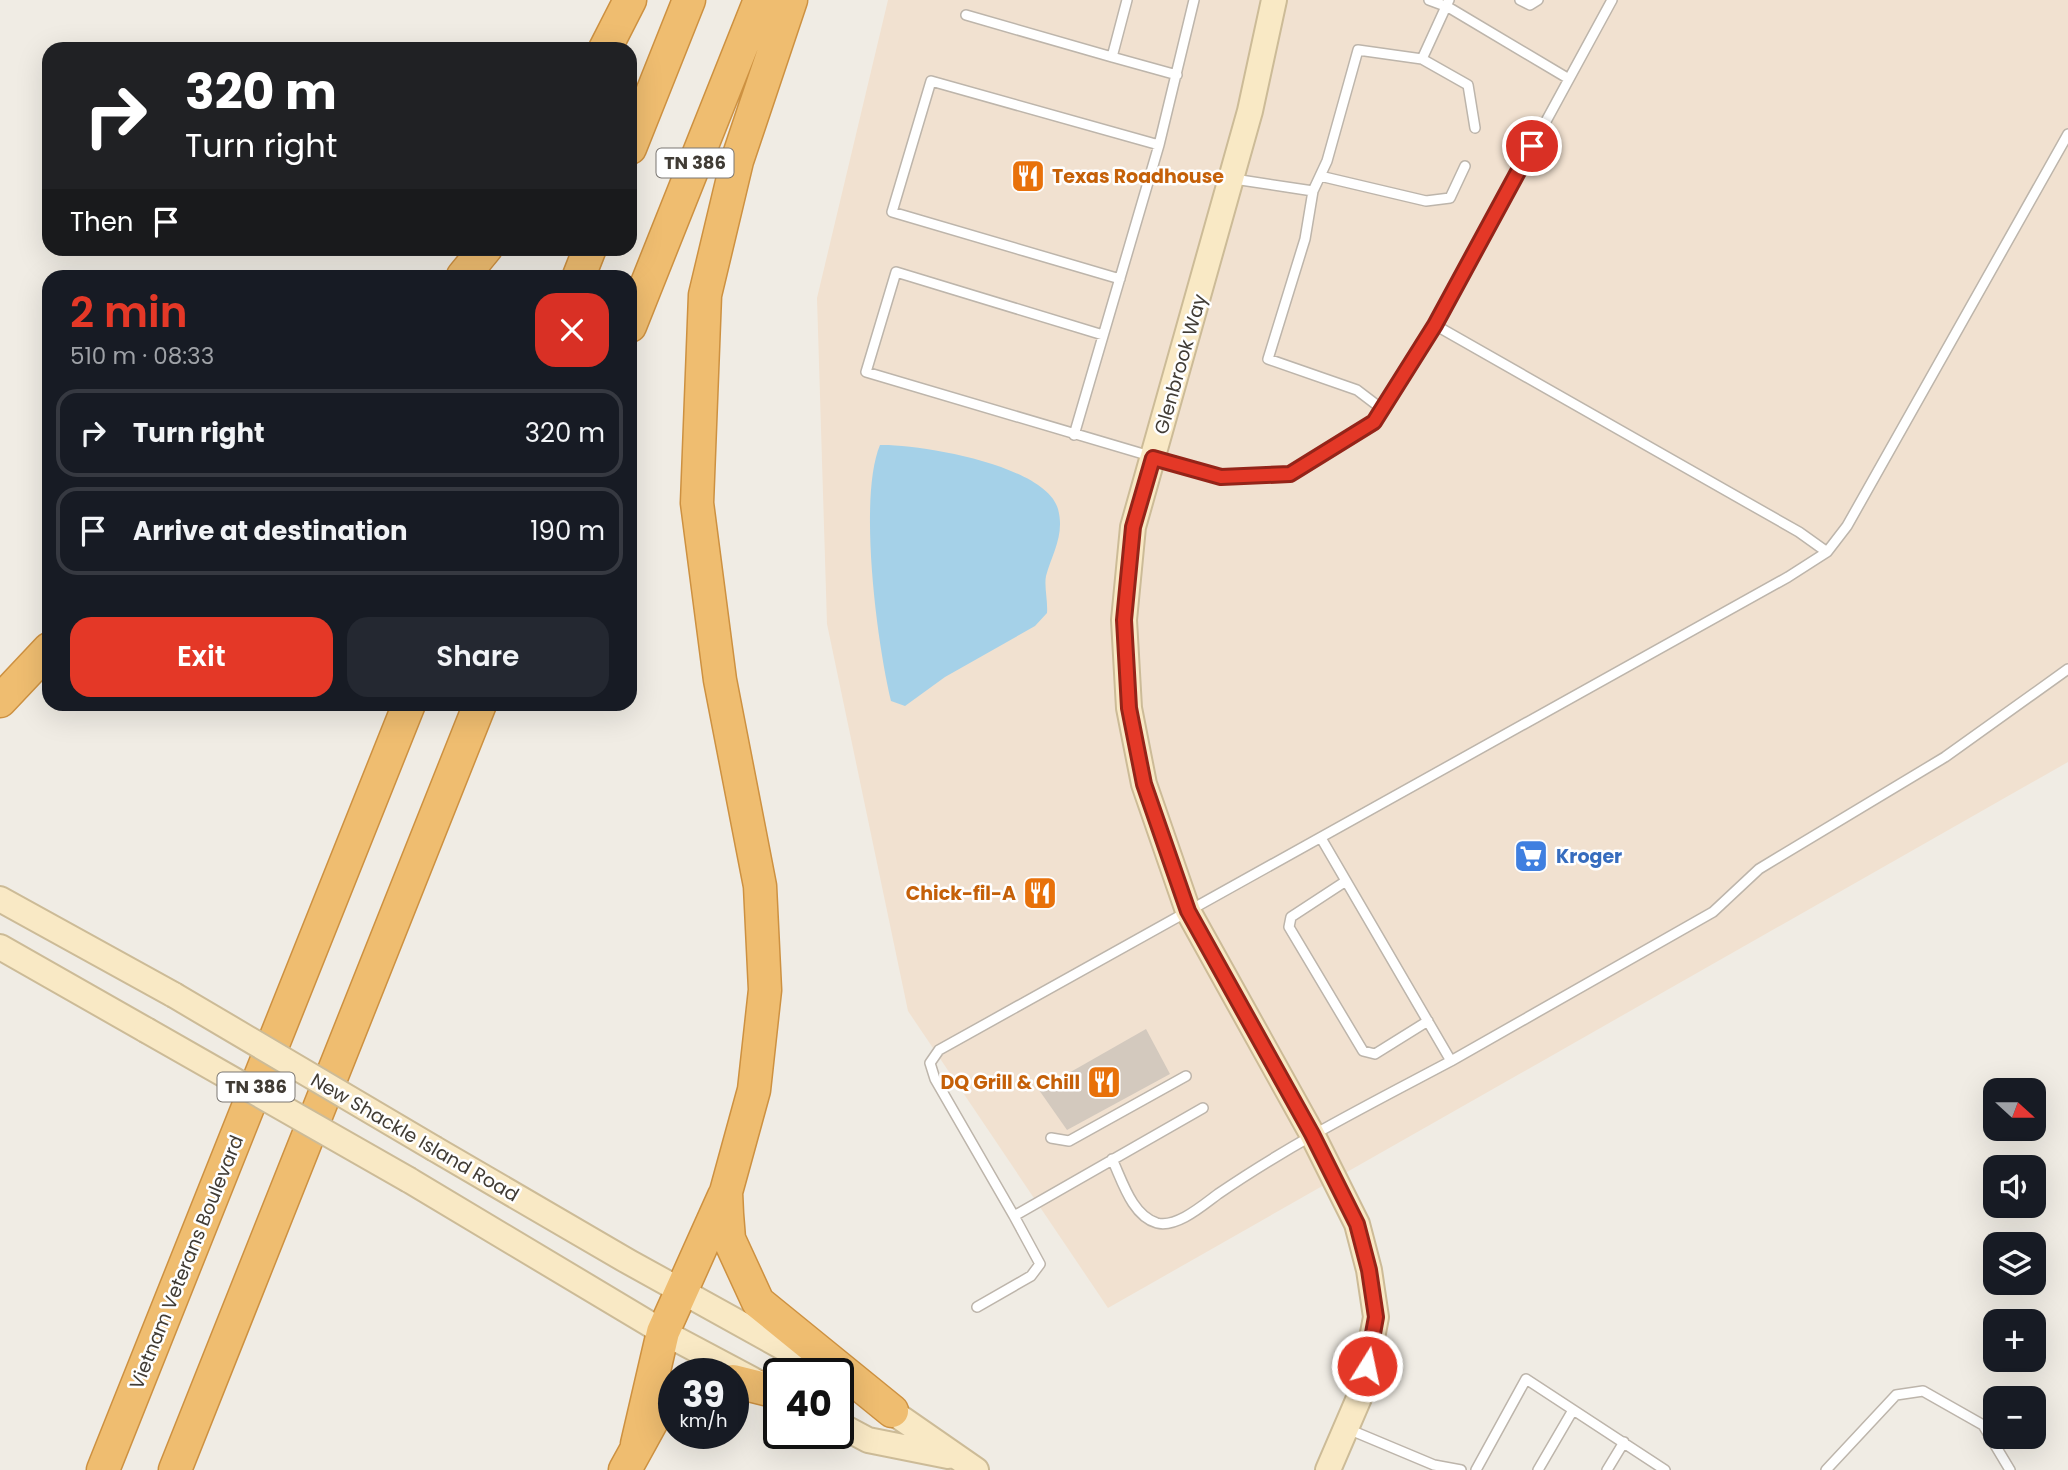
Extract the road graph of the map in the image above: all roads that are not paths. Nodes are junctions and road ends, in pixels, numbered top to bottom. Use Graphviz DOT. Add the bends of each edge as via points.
graph roads {
  1 [pos="630,0"];
  2 [pos="689,0"];
  3 [pos="760,0"];
  4 [pos="791,0"];
  5 [pos="1127,0"];
  6 [pos="1194,0"];
  7 [pos="1274,0"];
  8 [pos="1429,0"];
  9 [pos="1520,0"];
  10 [pos="1538,0"];
  11 [pos="1612,0"];
  12 [pos="1449,3"];
  13 [pos="966,15"];
  14 [pos="609,42"];
  15 [pos="1112,57"];
  16 [pos="1422,59"];
  17 [pos="1177,75"];
  18 [pos="1569,79"];
  19 [pos="1475,128"];
  20 [pos="637,130"];
  21 [pos="2068,134"];
  22 [pos="1159,145"];
  23 [pos="1465,166"];
  24 [pos="1320,176"];
  25 [pos="1231,178"];
  26 [pos="1313,191"];
  27 [pos="479,256"];
  28 [pos="468,270"];
  29 [pos="1120,279"];
  30 [pos="637,308"];
  31 [pos="1435,325"];
  32 [pos="1103,335"];
  33 [pos="1382,409"];
  34 [pos="1074,435"];
  35 [pos="1153,458"];
  36 [pos="1827,552"];
  37 [pos="42,654"];
  38 [pos="2068,669"];
  39 [pos="0,701"];
  40 [pos="406,711"];
  41 [pos="477,711"];
  42 [pos="1321,838"];
  43 [pos="1346,881"];
  44 [pos="0,899"];
  45 [pos="1188,911"];
  46 [pos="0,947"];
  47 [pos="1428,1021"];
  48 [pos="1451,1061"];
  49 [pos="1186,1076"];
  50 [pos="1203,1108"];
  51 [pos="1312,1134"];
  52 [pos="1051,1138"];
  53 [pos="1112,1159"];
  54 [pos="726,1192"];
  55 [pos="1014,1216"];
  56 [pos="682,1289"];
  57 [pos="977,1307"];
  58 [pos="663,1332"];
  59 [pos="802,1358"];
  60 [pos="763,1386"];
  61 [pos="854,1388"];
  62 [pos="1573,1410"];
  63 [pos="892,1411"];
  64 [pos="658,1415"];
  65 [pos="1347,1428"];
  66 [pos="854,1432"];
  67 [pos="1624,1442"];
  68 [pos="631,1457"];
  69 [pos="966,1464"];
  70 [pos="1434,1468"];
  71 [pos="103,1470"];
  72 [pos="175,1470"];
  73 [pos="1328,1470"];
  74 [pos="1461,1470"];
  75 [pos="1476,1470"];
  76 [pos="1538,1470"];
  77 [pos="1607,1470"];
  78 [pos="1665,1470"];
  79 [pos="1826,1470"];
  80 [pos="2010,1470"];
  1 -- 14 [label="highway"];
  2 -- 20 [label="highway, TN 386"];
  3 -- 30 [label="highway, TN 386"];
  4 -- 54 [label="highway" via="737,161 705,295 697,503 720,680 760,886 765,990 754,1090"];
  5 -- 15 [label="lane"];
  6 -- 17 [label="lane"];
  7 -- 25 [label="main road, Glenbrook Way"];
  8 -- 12 [label="lane"];
  9 -- 10 [label="lane" via="1530,5"];
  11 -- 18 [label="lane"];
  12 -- 16 [label="lane"];
  12 -- 18 [label="lane"];
  13 -- 15 [label="lane"];
  15 -- 17 [label="lane"];
  16 -- 19 [label="lane" via="1468,85"];
  16 -- 24 [label="lane" via="1358,50"];
  17 -- 22 [label="lane"];
  18 -- 31 [label="lane"];
  21 -- 36 [label="lane" via="1847,526"];
  22 -- 29 [label="lane"];
  22 -- 29 [label="lane" via="931,81 891,212"];
  23 -- 24 [label="lane" via="1450,198 1426,201"];
  24 -- 26 [label="lane"];
  25 -- 26 [label="lane"];
  25 -- 35 [label="main road, Glenbrook Way"];
  26 -- 33 [label="lane" via="1305,239 1268,359 1357,390"];
  27 -- 28 [label="highway"];
  29 -- 32 [label="lane"];
  31 -- 33 [label="lane"];
  31 -- 36 [label="lane"];
  32 -- 34 [label="lane"];
  32 -- 34 [label="lane" via="896,272 866,372"];
  33 -- 35 [label="lane" via="1374,422 1290,474 1221,477"];
  34 -- 35 [label="lane"];
  35 -- 45 [label="main road, Glenbrook Way" via="1133,527 1129,567 1124,620 1129,708 1144,784"];
  36 -- 42 [label="lane"];
  37 -- 39 [label="highway"];
  38 -- 48 [label="lane" via="1945,757 1759,869 1713,912"];
  40 -- 71 [label="highway, Vietnam Veterans Boulevard / TN 386"];
  41 -- 72 [label="highway, TN 386"];
  42 -- 43 [label="lane"];
  42 -- 45 [label="lane"];
  43 -- 47 [label="lane"];
  43 -- 47 [label="lane" via="1291,916 1289,927 1363,1051 1376,1054"];
  44 -- 56 [label="main road, New Shackle Island Road, bridge"];
  45 -- 51 [label="main road, Glenbrook Way"];
  45 -- 55 [label="lane" via="939,1050 930,1063"];
  46 -- 58 [label="main road, bridge" via="409,1180"];
  47 -- 48 [label="lane"];
  48 -- 51 [label="lane"];
  49 -- 52 [label="lane" via="1069,1141"];
  50 -- 53 [label="lane"];
  51 -- 53 [label="lane" via="1194,1211 1166,1223 1140,1214"];
  51 -- 65 [label="main road, Glenbrook Way" via="1357,1224 1376,1317 1362,1391"];
  53 -- 55 [label="lane"];
  54 -- 56 [label="highway"];
  54 -- 63 [label="highway" via="729,1239 758,1301"];
  55 -- 57 [label="lane" via="1040,1264 1031,1276"];
  56 -- 58 [label="highway"];
  56 -- 59 [label="main road, New Shackle Island Road"];
  58 -- 60 [label="main road"];
  58 -- 68 [label="highway"];
  61 -- 63 [label="main road"];
  62 -- 67 [label="lane"];
  62 -- 75 [label="lane" via="1526,1379"];
  62 -- 76 [label="lane"];
  63 -- 69 [label="main road"];
  64 -- 68 [label="highway"];
  65 -- 70 [label="lane"];
  65 -- 73 [label="main road, Glenbrook Way"];
  66 -- 69 [label="main road"];
  67 -- 77 [label="lane"];
  67 -- 78 [label="lane"];
  70 -- 74 [label="lane"];
  79 -- 80 [label="lane" via="1896,1395 1923,1391 1983,1425"];
}
